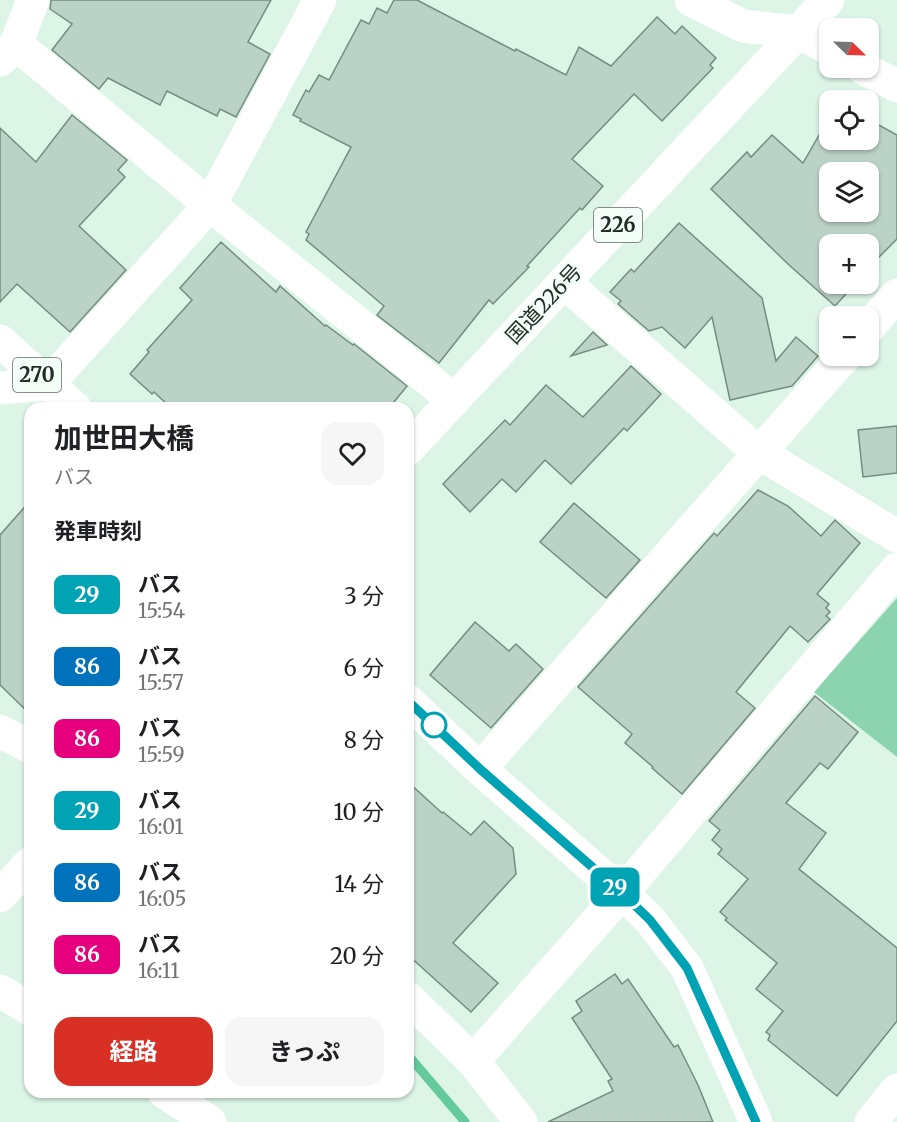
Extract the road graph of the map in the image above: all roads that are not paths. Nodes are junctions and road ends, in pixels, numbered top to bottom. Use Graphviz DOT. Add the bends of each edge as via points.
graph roads {
  1 [pos="33,0"];
  2 [pos="320,0"];
  3 [pos="691,0"];
  4 [pos="828,0"];
  5 [pos="798,32"];
  6 [pos="819,43"];
  7 [pos="8,52"];
  8 [pos="879,76"];
  9 [pos="897,86"];
  10 [pos="210,205"];
  11 [pos="564,282"];
  12 [pos="897,296"];
  13 [pos="879,316"];
  14 [pos="0,341"];
  15 [pos="836,366"];
  16 [pos="48,384"];
  17 [pos="0,388"];
  18 [pos="454,400"];
  19 [pos="68,402"];
  20 [pos="414,443"];
  21 [pos="759,453"];
  22 [pos="897,536"];
  23 [pos="897,570"];
  24 [pos="414,707"];
  25 [pos="0,731"];
  26 [pos="24,744"];
  27 [pos="480,769"];
  28 [pos="24,870"];
  29 [pos="622,893"];
  30 [pos="0,896"];
  31 [pos="0,991"];
  32 [pos="414,1004"];
  33 [pos="24,1005"];
  34 [pos="473,1061"];
  35 [pos="173,1098"];
  36 [pos="210,1122"];
  37 [pos="521,1122"];
  38 [pos="756,1122"];
  1 -- 7 [label="main road"];
  2 -- 10 [label="main road"];
  3 -- 5 [label="main road" via="744,26"];
  4 -- 5 [label="main road, 国道226号 / 226"];
  5 -- 6 [label="main road"];
  5 -- 11 [label="main road, 国道226号 / 226"];
  7 -- 10 [label="main road"];
  8 -- 9 [label="main road"];
  10 -- 16 [label="main road"];
  10 -- 18 [label="main road"];
  11 -- 18 [label="main road, 国道226号 / 226"];
  11 -- 21 [label="main road"];
  12 -- 13 [label="main road"];
  14 -- 16 [label="main road, 270"];
  15 -- 21 [label="main road"];
  16 -- 17 [label="main road"];
  16 -- 19 [label="main road, 270"];
  18 -- 20 [label="main road, 国道226号 / 226"];
  21 -- 22 [label="main road"];
  21 -- 27 [label="main road"];
  23 -- 29 [label="main road"];
  24 -- 27 [label="main road"];
  25 -- 26 [label="main road"];
  27 -- 29 [label="main road"];
  28 -- 30 [label="main road"];
  29 -- 34 [label="main road"];
  29 -- 38 [label="main road" via="650,920 687,968"];
  31 -- 33 [label="main road"];
  32 -- 34 [label="main road"];
  34 -- 37 [label="main road"];
  35 -- 36 [label="main road"];
}
